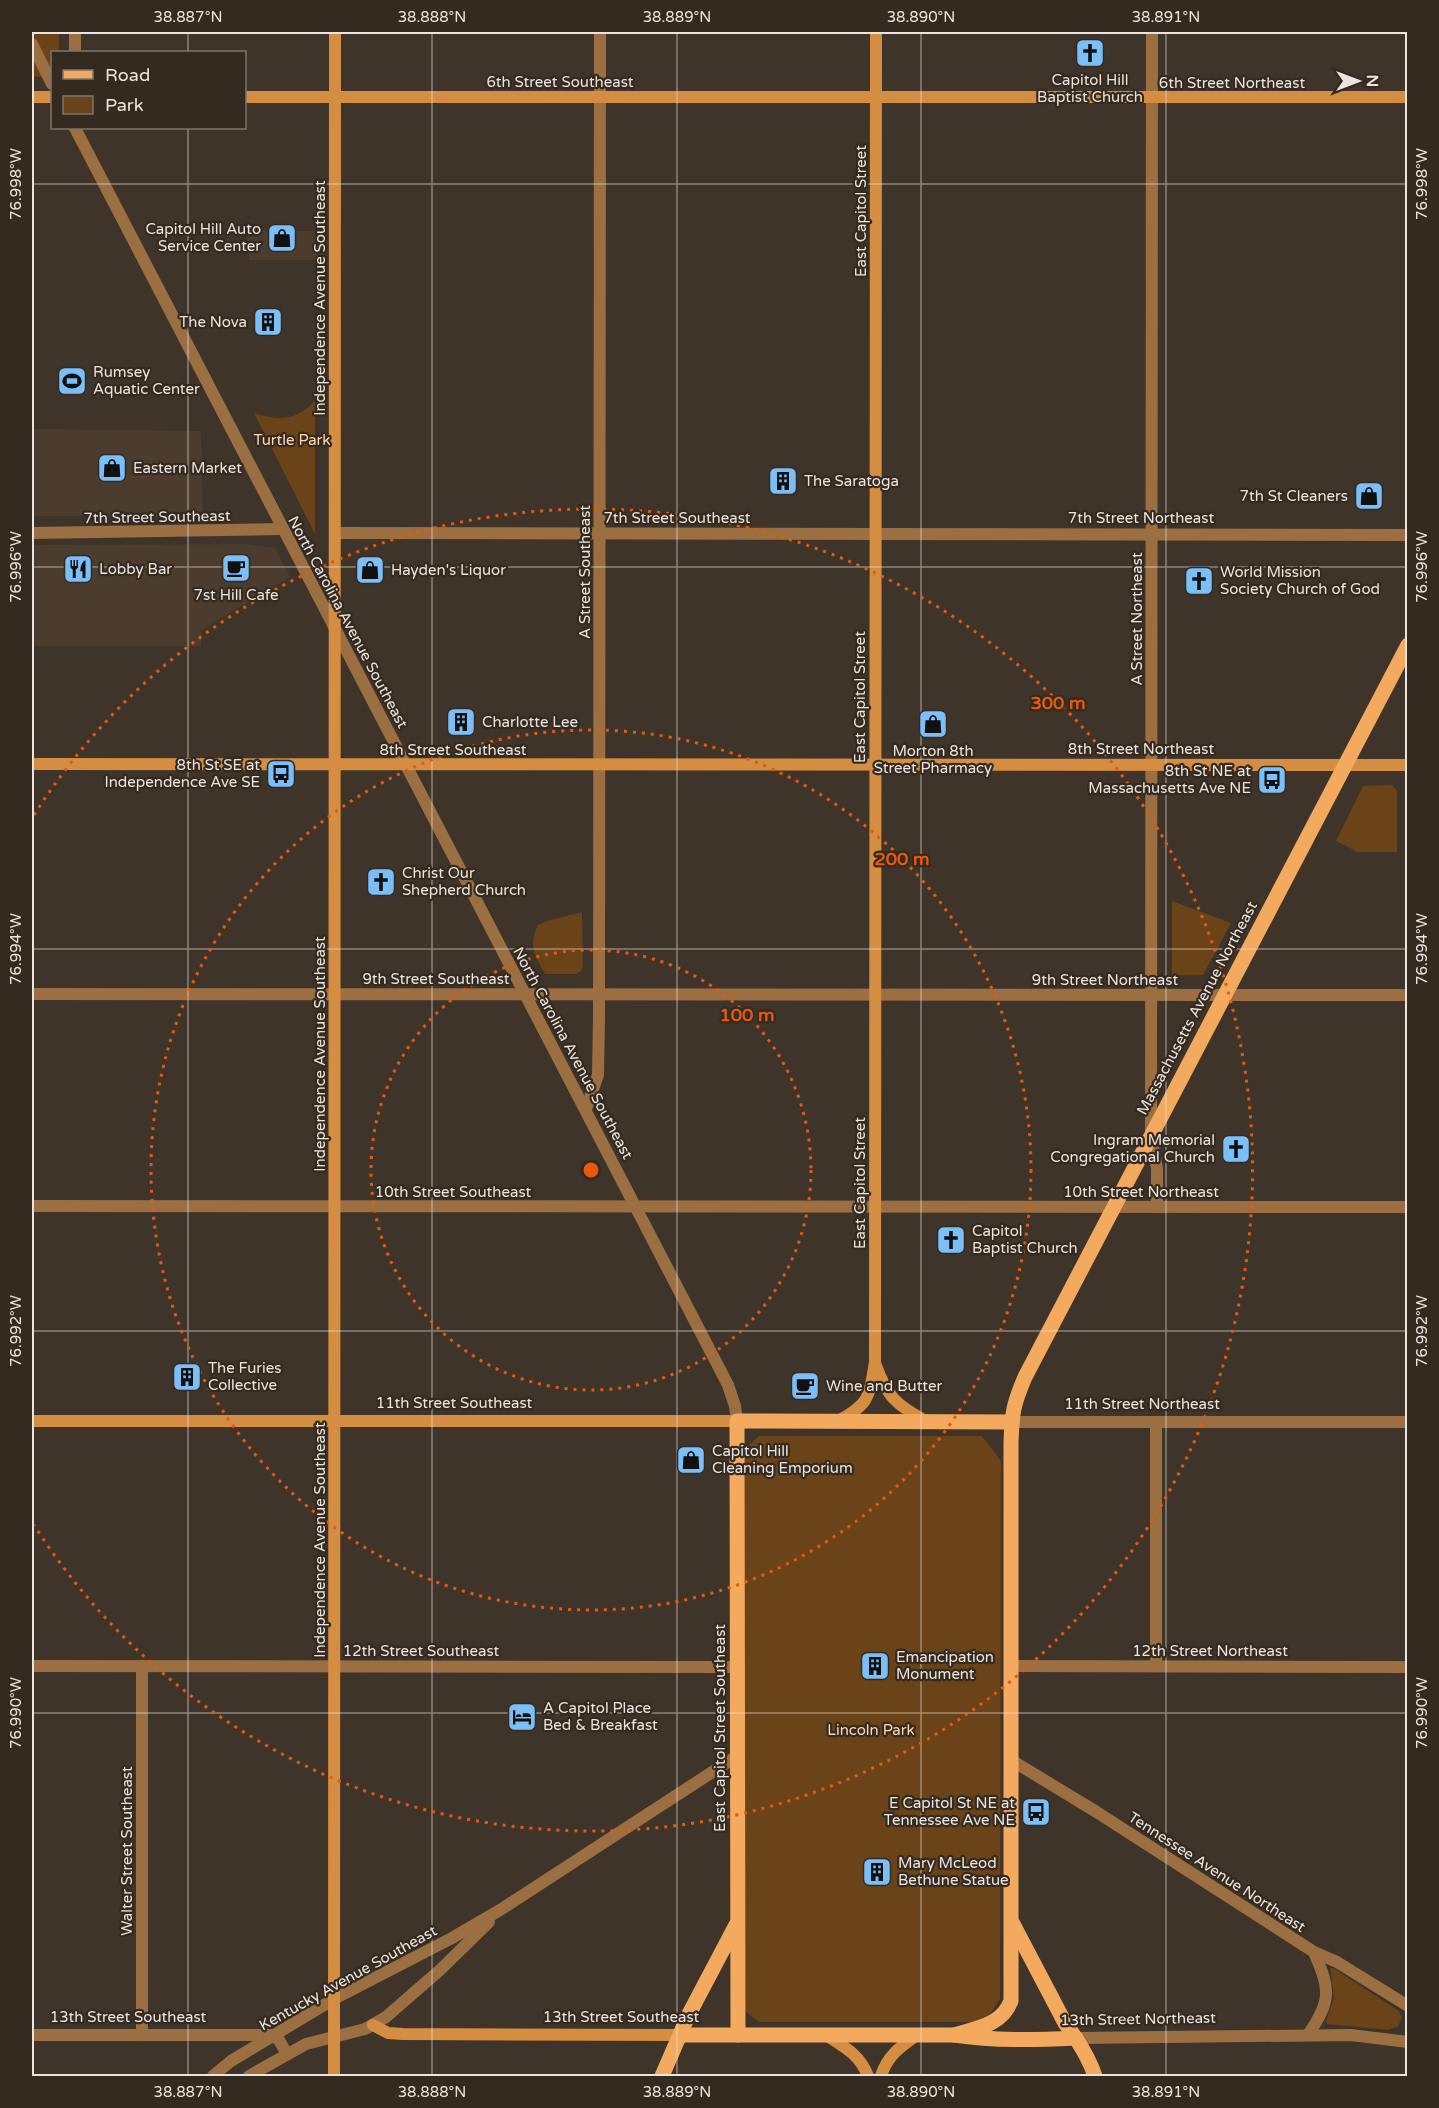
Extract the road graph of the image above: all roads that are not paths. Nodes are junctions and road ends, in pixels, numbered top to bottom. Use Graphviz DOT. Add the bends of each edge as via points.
graph roads {
  1 [pos="75,32"];
  2 [pos="335,32"];
  3 [pos="600,32"];
  4 [pos="876,32"];
  5 [pos="1152,32"];
  6 [pos="32,44"];
  7 [pos="75,51"];
  8 [pos="51,82"];
  9 [pos="32,97"];
  10 [pos="51,97"];
  11 [pos="246,97"];
  12 [pos="335,97"];
  13 [pos="600,97"];
  14 [pos="1407,97"];
  15 [pos="876,98"];
  16 [pos="1152,98"];
  17 [pos="76,129"];
  18 [pos="282,529"];
  19 [pos="32,533"];
  20 [pos="335,533"];
  21 [pos="600,533"];
  22 [pos="875,533"];
  23 [pos="1152,533"];
  24 [pos="1407,535"];
  25 [pos="335,627"];
  26 [pos="1407,645"];
  27 [pos="32,764"];
  28 [pos="875,764"];
  29 [pos="1152,764"];
  30 [pos="336,765"];
  31 [pos="406,765"];
  32 [pos="600,765"];
  33 [pos="1344,765"];
  34 [pos="1407,765"];
  35 [pos="335,993"];
  36 [pos="32,994"];
  37 [pos="599,994"];
  38 [pos="875,994"];
  39 [pos="525,995"];
  40 [pos="1152,995"];
  41 [pos="1224,995"];
  42 [pos="1407,995"];
  43 [pos="586,1109"];
  44 [pos="1151,1135"];
  45 [pos="32,1206"];
  46 [pos="335,1206"];
  47 [pos="875,1207"];
  48 [pos="1114,1207"];
  49 [pos="1157,1207"];
  50 [pos="1407,1207"];
  51 [pos="637,1208"];
  52 [pos="875,1362"];
  53 [pos="334,1420"];
  54 [pos="32,1421"];
  55 [pos="738,1421"];
  56 [pos="876,1422"];
  57 [pos="928,1422"];
  58 [pos="1012,1422"];
  59 [pos="1407,1422"];
  60 [pos="835,1423"];
  61 [pos="1156,1423"];
  62 [pos="32,1666"];
  63 [pos="142,1666"];
  64 [pos="335,1666"];
  65 [pos="1012,1666"];
  66 [pos="1156,1666"];
  67 [pos="738,1667"];
  68 [pos="1407,1667"];
  69 [pos="738,1756"];
  70 [pos="1011,1760"];
  71 [pos="500,1910"];
  72 [pos="1011,1921"];
  73 [pos="738,1923"];
  74 [pos="1314,1952"];
  75 [pos="334,1999"];
  76 [pos="1407,2006"];
  77 [pos="373,2025"];
  78 [pos="870,2034"];
  79 [pos="32,2035"];
  80 [pos="142,2035"];
  81 [pos="272,2035"];
  82 [pos="680,2035"];
  83 [pos="738,2035"];
  84 [pos="825,2035"];
  85 [pos="917,2035"];
  86 [pos="954,2035"];
  87 [pos="1308,2035"];
  88 [pos="334,2036"];
  89 [pos="1076,2038"];
  90 [pos="1407,2042"];
  91 [pos="287,2054"];
  92 [pos="213,2076"];
  93 [pos="249,2076"];
  94 [pos="334,2076"];
  95 [pos="662,2076"];
  96 [pos="868,2076"];
  97 [pos="881,2076"];
  98 [pos="1095,2076"];
  1 -- 7 [label="street"];
  2 -- 12 [label="main road, Independence Avenue Southeast"];
  3 -- 13 [label="street, A Street Southeast"];
  4 -- 15 [label="main road, East Capitol Street"];
  5 -- 16 [label="street, A Street Northeast"];
  6 -- 8 [label="street"];
  9 -- 10 [label="main road"];
  11 -- 12 [label="main road, 6th Street Southeast"];
  12 -- 13 [label="main road, 6th Street Southeast"];
  12 -- 20 [label="main road, Independence Avenue Southeast"];
  13 -- 15 [label="main road, 6th Street Southeast"];
  13 -- 21 [label="street, A Street Southeast"];
  14 -- 16 [label="main road, 6th Street Northeast"];
  15 -- 16 [label="main road, 6th Street Northeast"];
  15 -- 22 [label="main road, East Capitol Street"];
  16 -- 23 [label="street, A Street Northeast"];
  17 -- 18 [label="street, North Carolina Avenue Southeast"];
  18 -- 19 [label="street, 7th Street Southeast"];
  18 -- 25 [label="street, North Carolina Avenue Southeast"];
  20 -- 21 [label="street, 7th Street Southeast"];
  20 -- 25 [label="main road, Independence Avenue Southeast"];
  21 -- 22 [label="street, 7th Street Southeast"];
  21 -- 32 [label="street, A Street Southeast"];
  22 -- 23 [label="street, 7th Street Northeast"];
  22 -- 28 [label="main road, East Capitol Street"];
  23 -- 24 [label="street, 7th Street Northeast"];
  23 -- 29 [label="street, A Street Northeast"];
  25 -- 30 [label="main road, Independence Avenue Southeast"];
  25 -- 31 [label="street, North Carolina Avenue Southeast"];
  26 -- 33 [label="main road, Massachusetts Avenue Northeast"];
  27 -- 30 [label="main road, 8th Street Southeast"];
  28 -- 29 [label="main road, 8th Street Northeast"];
  28 -- 32 [label="main road, 8th Street Southeast"];
  28 -- 38 [label="main road, East Capitol Street"];
  29 -- 33 [label="main road, 8th Street Northeast"];
  29 -- 40 [label="street, A Street Northeast"];
  30 -- 31 [label="main road, 8th Street Southeast"];
  30 -- 35 [label="main road, Independence Avenue Southeast"];
  31 -- 32 [label="main road, 8th Street Southeast"];
  31 -- 39 [label="street, North Carolina Avenue Southeast"];
  32 -- 37 [label="street, A Street Southeast"];
  33 -- 34 [label="main road, 8th Street Northeast"];
  33 -- 41 [label="main road, Massachusetts Avenue Northeast"];
  35 -- 36 [label="street, 9th Street Southeast"];
  35 -- 39 [label="street, 9th Street Southeast"];
  35 -- 46 [label="main road, Independence Avenue Southeast"];
  37 -- 38 [label="street, 9th Street Southeast"];
  37 -- 39 [label="street, 9th Street Southeast"];
  37 -- 43 [label="street, A Street Southeast" via="599,1070"];
  38 -- 40 [label="street, 9th Street Northeast"];
  38 -- 47 [label="main road, East Capitol Street"];
  39 -- 43 [label="street, North Carolina Avenue Southeast"];
  40 -- 41 [label="street, 9th Street Northeast"];
  40 -- 44 [label="street, A Street Northeast"];
  41 -- 42 [label="street, 9th Street Northeast"];
  41 -- 44 [label="main road, Massachusetts Avenue Northeast"];
  43 -- 51 [label="street, North Carolina Avenue Southeast"];
  44 -- 48 [label="main road, Massachusetts Avenue Northeast"];
  44 -- 49 [label="street, A Street Northeast" via="1157,1169"];
  45 -- 46 [label="street, 10th Street Southeast"];
  46 -- 51 [label="street, 10th Street Southeast"];
  46 -- 53 [label="main road, Independence Avenue Southeast"];
  47 -- 48 [label="street, 10th Street Northeast"];
  47 -- 51 [label="street, 10th Street Southeast"];
  47 -- 52 [label="main road, East Capitol Street"];
  48 -- 49 [label="street, 10th Street Northeast"];
  48 -- 58 [label="main road, Massachusetts Avenue Northeast" via="1025,1377 1014,1401"];
  49 -- 50 [label="street, 10th Street Northeast"];
  51 -- 55 [label="street, North Carolina Avenue Southeast" via="728,1385"];
  52 -- 57 [label="main road" via="892,1398"];
  52 -- 60 [label="main road" via="867,1399"];
  53 -- 54 [label="main road, 11th Street Southeast"];
  53 -- 55 [label="main road, 11th Street Southeast"];
  53 -- 64 [label="main road, Independence Avenue Southeast"];
  55 -- 60 [label="main road, 11th Street Southeast"];
  55 -- 67 [label="main road, East Capitol Street Southeast"];
  56 -- 57 [label="main road, 11th Street Northeast"];
  56 -- 60 [label="main road, 11th Street Southeast"];
  57 -- 58 [label="main road, 11th Street Northeast"];
  58 -- 61 [label="street, 11th Street Northeast"];
  58 -- 65 [label="main road, Massachusetts Avenue Northeast"];
  59 -- 61 [label="street, 11th Street Northeast"];
  61 -- 66 [label="street"];
  62 -- 63 [label="street, 12th Street Southeast"];
  63 -- 64 [label="street, 12th Street Southeast"];
  63 -- 80 [label="street, Walter Street Southeast"];
  64 -- 67 [label="street, 12th Street Southeast"];
  64 -- 75 [label="main road, Independence Avenue Southeast"];
  65 -- 66 [label="street, 12th Street Northeast"];
  65 -- 70 [label="main road, Massachusetts Avenue Northeast"];
  66 -- 68 [label="street, 12th Street Northeast"];
  67 -- 69 [label="main road, East Capitol Street Southeast"];
  69 -- 71 [label="street, Kentucky Avenue Southeast"];
  69 -- 73 [label="main road, East Capitol Street Southeast"];
  70 -- 72 [label="main road, Massachusetts Avenue Northeast"];
  70 -- 74 [label="street, Tennessee Avenue Northeast"];
  71 -- 75 [label="street, Kentucky Avenue Southeast"];
  71 -- 77 [label="street, Kentucky Avenue Southeast" via="440,1970"];
  72 -- 86 [label="main road, Massachusetts Avenue Northeast" via="1009,2007 992,2023"];
  72 -- 89 [label="main road"];
  73 -- 82 [label="main road"];
  73 -- 83 [label="main road, East Capitol Street Southeast"];
  74 -- 76 [label="street, Tennessee Avenue Northeast"];
  74 -- 87 [label="street" via="1325,1978 1327,1996"];
  75 -- 81 [label="street, Kentucky Avenue Southeast"];
  75 -- 88 [label="main road, Independence Avenue Southeast"];
  77 -- 82 [label="main road, 13th Street Southeast" via="388,2033 402,2034"];
  77 -- 88 [label="street, Kentucky Avenue Southeast"];
  78 -- 84 [label="main road, 13th Street Southeast"];
  78 -- 85 [label="main road, 13th Street Northeast"];
  79 -- 80 [label="street, 13th Street Southeast"];
  80 -- 81 [label="street, 13th Street Southeast"];
  81 -- 91 [label="street"];
  81 -- 92 [label="street, Kentucky Avenue Southeast"];
  82 -- 83 [label="main road, 13th Street Southeast"];
  82 -- 95 [label="main road"];
  83 -- 84 [label="main road, 13th Street Southeast"];
  84 -- 96 [label="main road" via="855,2054"];
  85 -- 86 [label="main road, 13th Street Northeast"];
  85 -- 97 [label="main road" via="889,2059"];
  86 -- 89 [label="main road, 13th Street Northeast" via="982,2039"];
  87 -- 89 [label="street, 13th Street Northeast"];
  87 -- 90 [label="street, 13th Street Northeast"];
  88 -- 91 [label="street, Kentucky Avenue Southeast"];
  88 -- 94 [label="main road, Independence Avenue Southeast"];
  89 -- 98 [label="main road"];
  91 -- 93 [label="street, Kentucky Avenue Southeast"];
}
